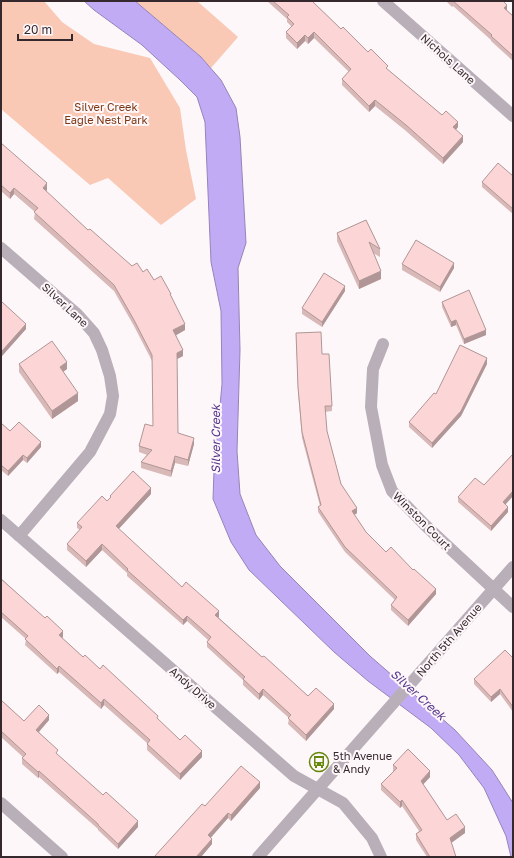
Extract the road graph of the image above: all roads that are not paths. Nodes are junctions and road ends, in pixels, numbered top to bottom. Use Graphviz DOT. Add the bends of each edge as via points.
graph roads {
  1 [pos="383,1"];
  2 [pos="513,116"];
  3 [pos="1,248"];
  4 [pos="383,344"];
  5 [pos="1,520"];
  6 [pos="19,536"];
  7 [pos="513,567"];
  8 [pos="493,590"];
  9 [pos="513,607"];
  10 [pos="318,789"];
  11 [pos="1,803"];
  12 [pos="62,857"];
  13 [pos="258,857"];
  14 [pos="381,857"];
  1 -- 2 [label="street, Nichols Lane"];
  3 -- 6 [label="street, Silver Lane" via="76,314 94,334 110,376 113,396 110,414 90,452"];
  4 -- 8 [label="street, Winston Court" via="373,369 371,407 382,465 392,490"];
  5 -- 6 [label="street, Andy Drive"];
  6 -- 10 [label="street, Andy Drive" via="294,776"];
  7 -- 8 [label="street, North 5th Avenue"];
  8 -- 9 [label="street, Winston Court"];
  8 -- 10 [label="street, North 5th Avenue"];
  10 -- 13 [label="street, North 5th Avenue"];
  10 -- 14 [label="street, Andy Drive" via="343,803 372,838"];
  11 -- 12 [label="street"];
}
